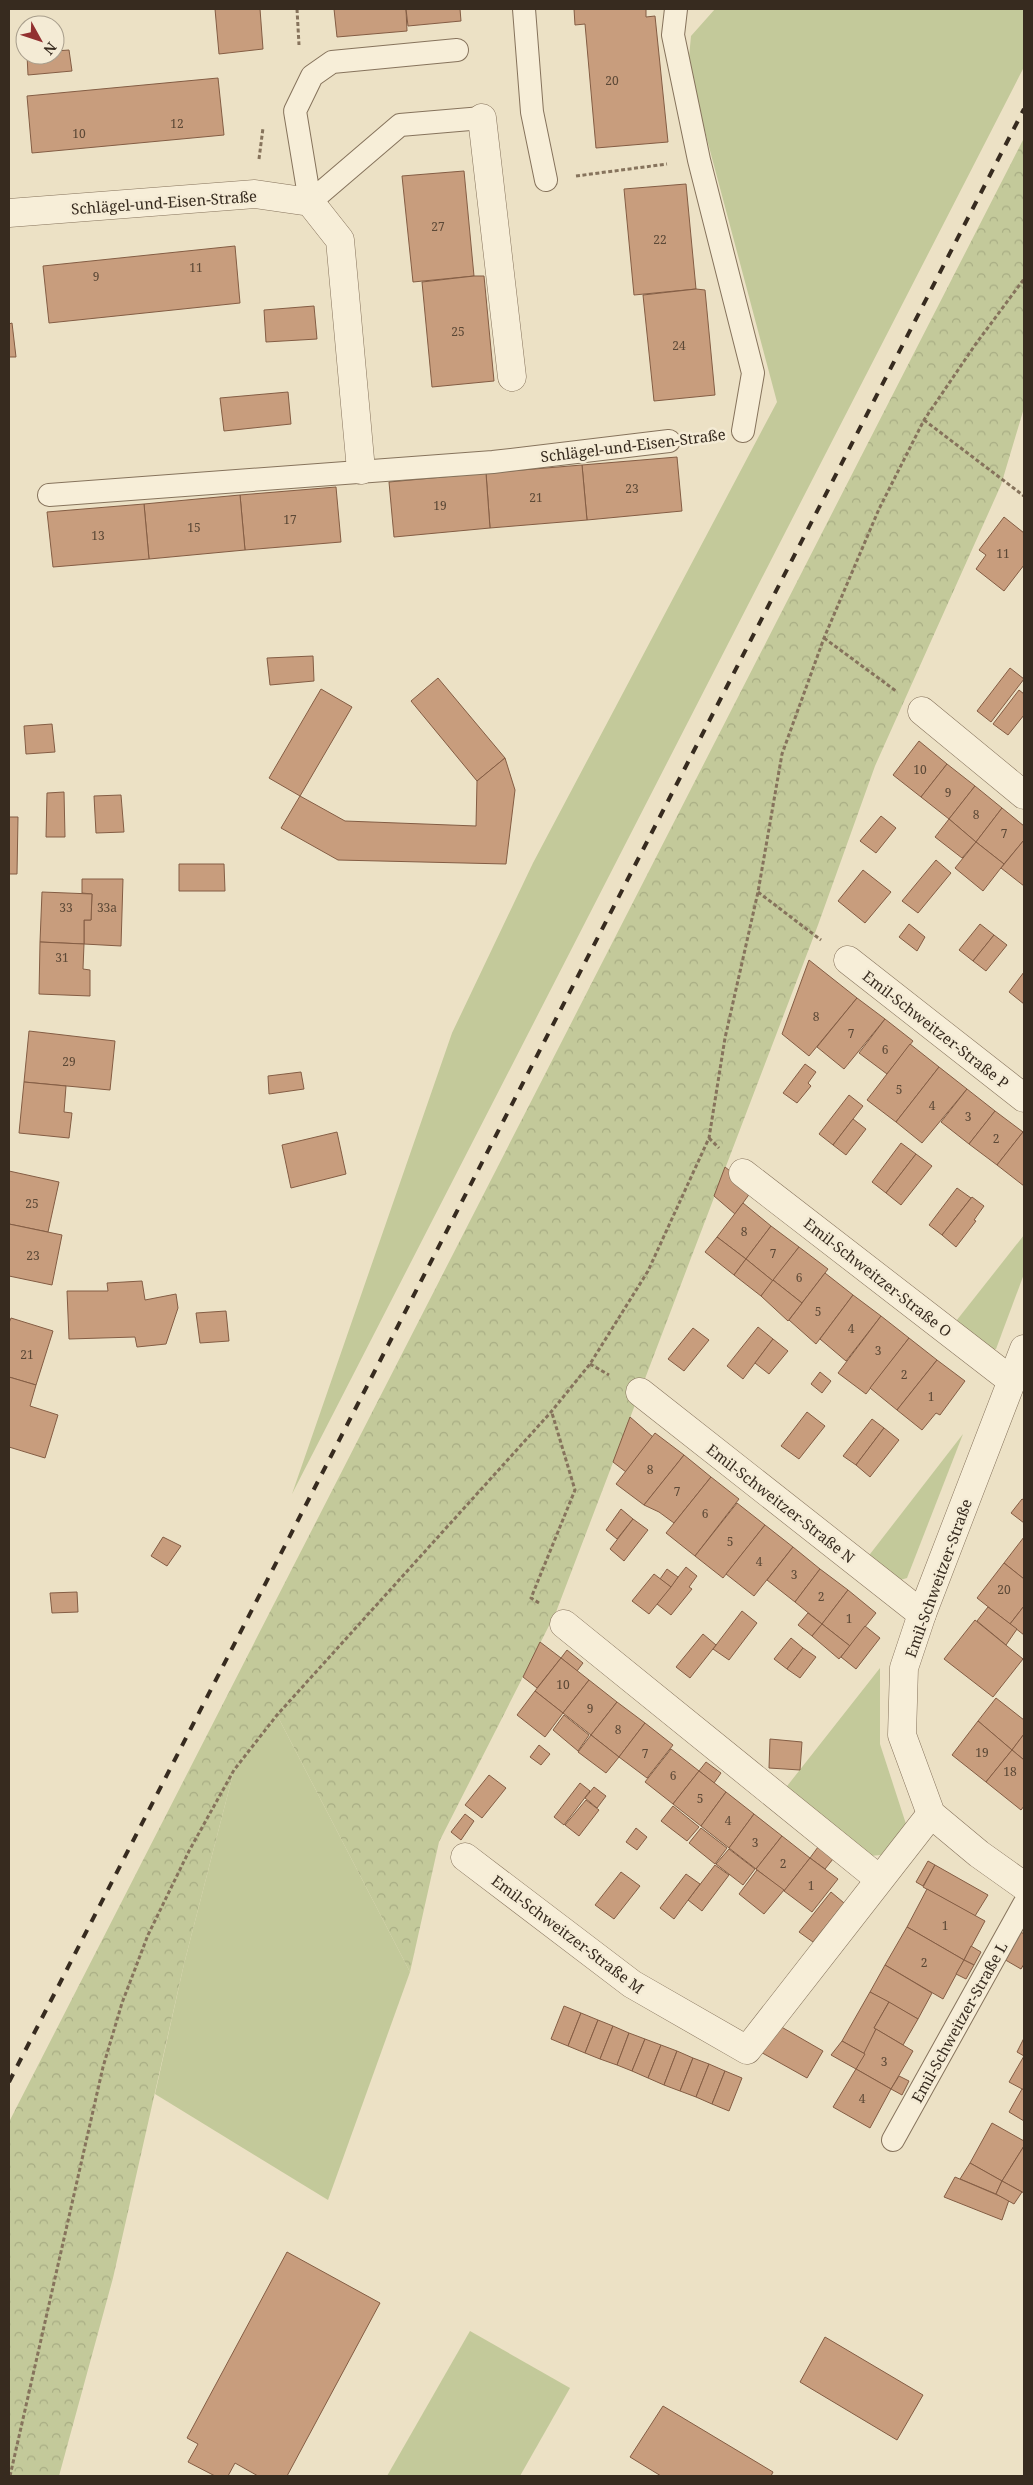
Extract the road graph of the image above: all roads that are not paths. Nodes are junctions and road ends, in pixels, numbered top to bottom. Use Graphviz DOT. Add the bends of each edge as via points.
graph roads {
  1 [pos="524,9"];
  2 [pos="676,9"];
  3 [pos="457,50"];
  4 [pos="482,118"];
  5 [pos="546,180"];
  6 [pos="310,202"];
  7 [pos="9,213"];
  8 [pos="512,377"];
  9 [pos="743,431"];
  10 [pos="669,442"];
  11 [pos="361,470"];
  12 [pos="49,495"];
  13 [pos="922,710"];
  14 [pos="1024,795"];
  15 [pos="848,960"];
  16 [pos="1024,1098"];
  17 [pos="743,1173"];
  18 [pos="1024,1349"];
  19 [pos="1012,1381"];
  20 [pos="640,1392"];
  21 [pos="922,1614"];
  22 [pos="564,1624"];
  23 [pos="930,1814"];
  24 [pos="465,1857"];
  25 [pos="878,1879"];
  26 [pos="1024,1886"];
  27 [pos="1024,1904"];
  28 [pos="894,2140"];
  1 -- 5 [label="lane" via="532,112"];
  2 -- 9 [label="lane, Schlägel-und-Eisen-Straße" via="673,35 699,160 753,373"];
  3 -- 6 [label="lane" via="332,62 312,76 295,111"];
  4 -- 6 [label="lane" via="400,125"];
  4 -- 8 [label="street"];
  6 -- 7 [label="street, Schlägel-und-Eisen-Straße" via="255,194"];
  6 -- 11 [label="street" via="340,240"];
  10 -- 11 [label="lane, Schlägel-und-Eisen-Straße" via="493,462"];
  11 -- 12 [label="lane, Schlägel-und-Eisen-Straße"];
  13 -- 14 [label="street"];
  15 -- 16 [label="street, Emil-Schweitzer-Straße P"];
  17 -- 19 [label="street, Emil-Schweitzer-Straße O"];
  18 -- 19 [label="street, Emil-Schweitzer-Straße"];
  19 -- 21 [label="street, Emil-Schweitzer-Straße"];
  20 -- 21 [label="street, Emil-Schweitzer-Straße N"];
  21 -- 23 [label="street, Emil-Schweitzer-Straße" via="904,1668 902,1735"];
  22 -- 25 [label="street"];
  23 -- 25 [label="street, Emil-Schweitzer-Straße M"];
  23 -- 26 [label="street"];
  24 -- 25 [label="street, Emil-Schweitzer-Straße M" via="632,1984 747,2050"];
  27 -- 28 [label="lane, Emil-Schweitzer-Straße L"];
}
